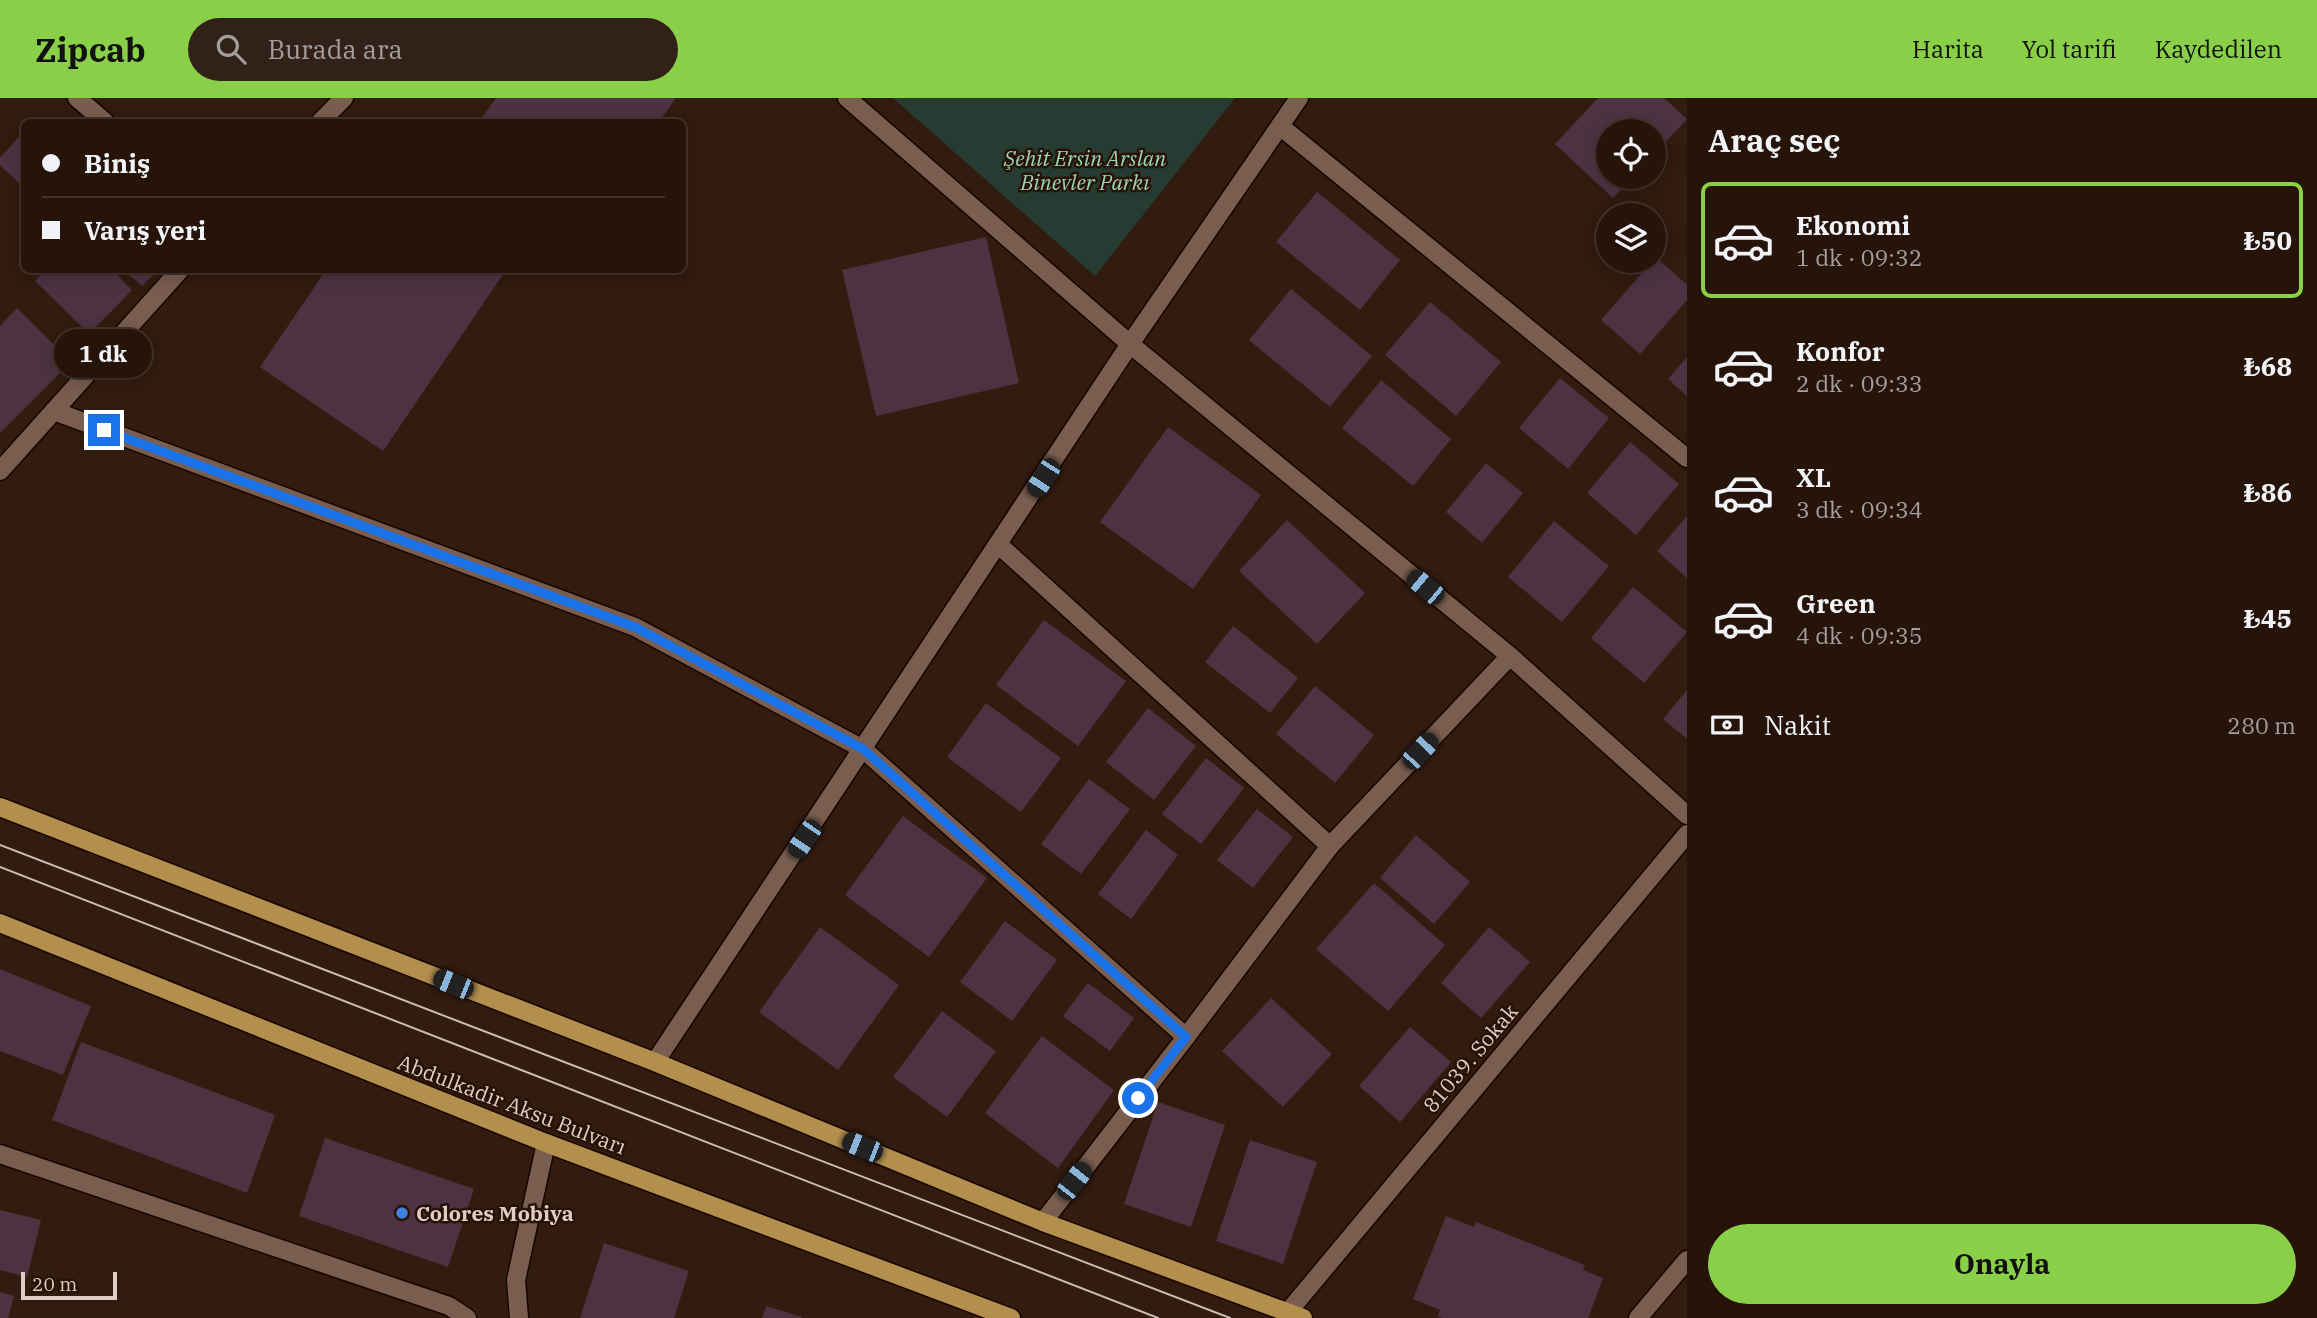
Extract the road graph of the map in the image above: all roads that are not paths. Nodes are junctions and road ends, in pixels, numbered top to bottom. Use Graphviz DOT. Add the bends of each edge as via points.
graph roads {
  1 [pos="77,98"];
  2 [pos="344,98"];
  3 [pos="847,98"];
  4 [pos="1299,98"];
  5 [pos="102,119"];
  6 [pos="323,119"];
  7 [pos="1280,126"];
  8 [pos="177,273"];
  9 [pos="1130,344"];
  10 [pos="54,411"];
  11 [pos="1687,458"];
  12 [pos="0,471"];
  13 [pos="999,545"];
  14 [pos="1510,656"];
  15 [pos="863,749"];
  16 [pos="0,807"];
  17 [pos="1687,815"];
  18 [pos="1687,834"];
  19 [pos="1330,846"];
  20 [pos="0,923"];
  21 [pos="1186,1037"];
  22 [pos="655,1062"];
  23 [pos="546,1143"];
  24 [pos="0,1154"];
  25 [pos="1043,1222"];
  26 [pos="1687,1260"];
  27 [pos="1295,1315"];
  28 [pos="467,1318"];
  29 [pos="519,1318"];
  30 [pos="1011,1318"];
  31 [pos="1638,1318"];
  1 -- 5 [label="street"];
  2 -- 6 [label="street"];
  3 -- 9 [label="street"];
  4 -- 7 [label="street"];
  7 -- 9 [label="street"];
  7 -- 11 [label="street"];
  8 -- 10 [label="street"];
  9 -- 13 [label="street"];
  9 -- 14 [label="street"];
  10 -- 12 [label="street"];
  10 -- 15 [label="street" via="635,627"];
  13 -- 15 [label="street"];
  13 -- 19 [label="street"];
  14 -- 17 [label="street"];
  14 -- 19 [label="street"];
  15 -- 21 [label="street"];
  15 -- 22 [label="street"];
  16 -- 22 [label="main road"];
  18 -- 27 [label="street, 81039. Sokak"];
  19 -- 21 [label="street"];
  20 -- 23 [label="main road, Abdulkadir Aksu Bulvarı"];
  21 -- 25 [label="street"];
  22 -- 25 [label="main road"];
  23 -- 29 [label="street" via="516,1280"];
  23 -- 30 [label="main road, Abdulkadir Aksu Bulvarı"];
  24 -- 28 [label="street" via="449,1306"];
  25 -- 27 [label="main road"];
  26 -- 31 [label="street"];
}
